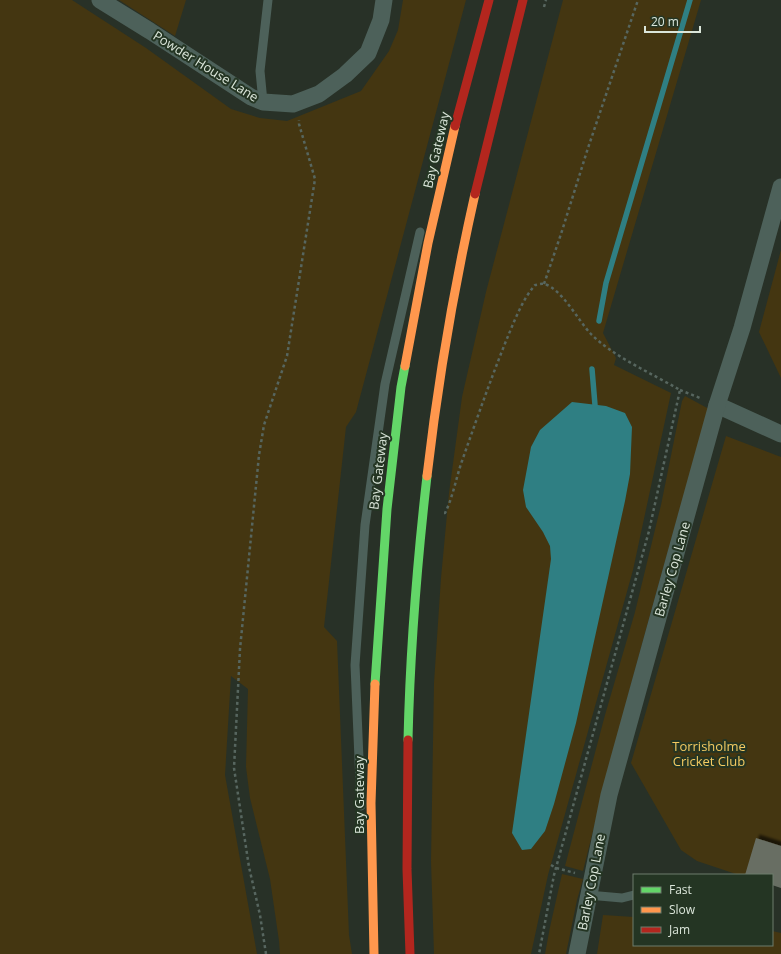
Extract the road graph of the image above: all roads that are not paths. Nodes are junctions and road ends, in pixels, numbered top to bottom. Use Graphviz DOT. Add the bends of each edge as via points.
graph roads {
  1 [pos="100,0"];
  2 [pos="268,0"];
  3 [pos="384,0"];
  4 [pos="488,0"];
  5 [pos="523,0"];
  6 [pos="263,102"];
  7 [pos="781,187"];
  8 [pos="426,211"];
  9 [pos="422,226"];
  10 [pos="717,406"];
  11 [pos="781,434"];
  12 [pos="588,895"];
  13 [pos="633,895"];
  14 [pos="374,953"];
  15 [pos="410,954"];
  16 [pos="577,954"];
  1 -- 6 [label="street, Powder House Lane" via="251,98"];
  2 -- 6 [label="lane" via="260,72"];
  3 -- 6 [label="street, Powder House Lane" via="381,20 368,53 345,75 319,94 293,104"];
  4 -- 8 [label="lane"];
  4 -- 14 [label="highway, Bay Gateway" via="452,136 428,243 401,387 387,509 375,667 371,803"];
  5 -- 15 [label="highway" via="474,197 462,256 437,398 423,511 410,658 407,863"];
  7 -- 10 [label="street, Barley Cop Lane" via="742,328"];
  9 -- 14 [label="lane" via="384,384 365,524 355,665 362,816"];
  10 -- 11 [label="street"];
  10 -- 12 [label="street, Barley Cop Lane" via="609,795"];
  12 -- 13 [label="lane" via="622,898"];
  12 -- 16 [label="street, Barley Cop Lane"];
}
